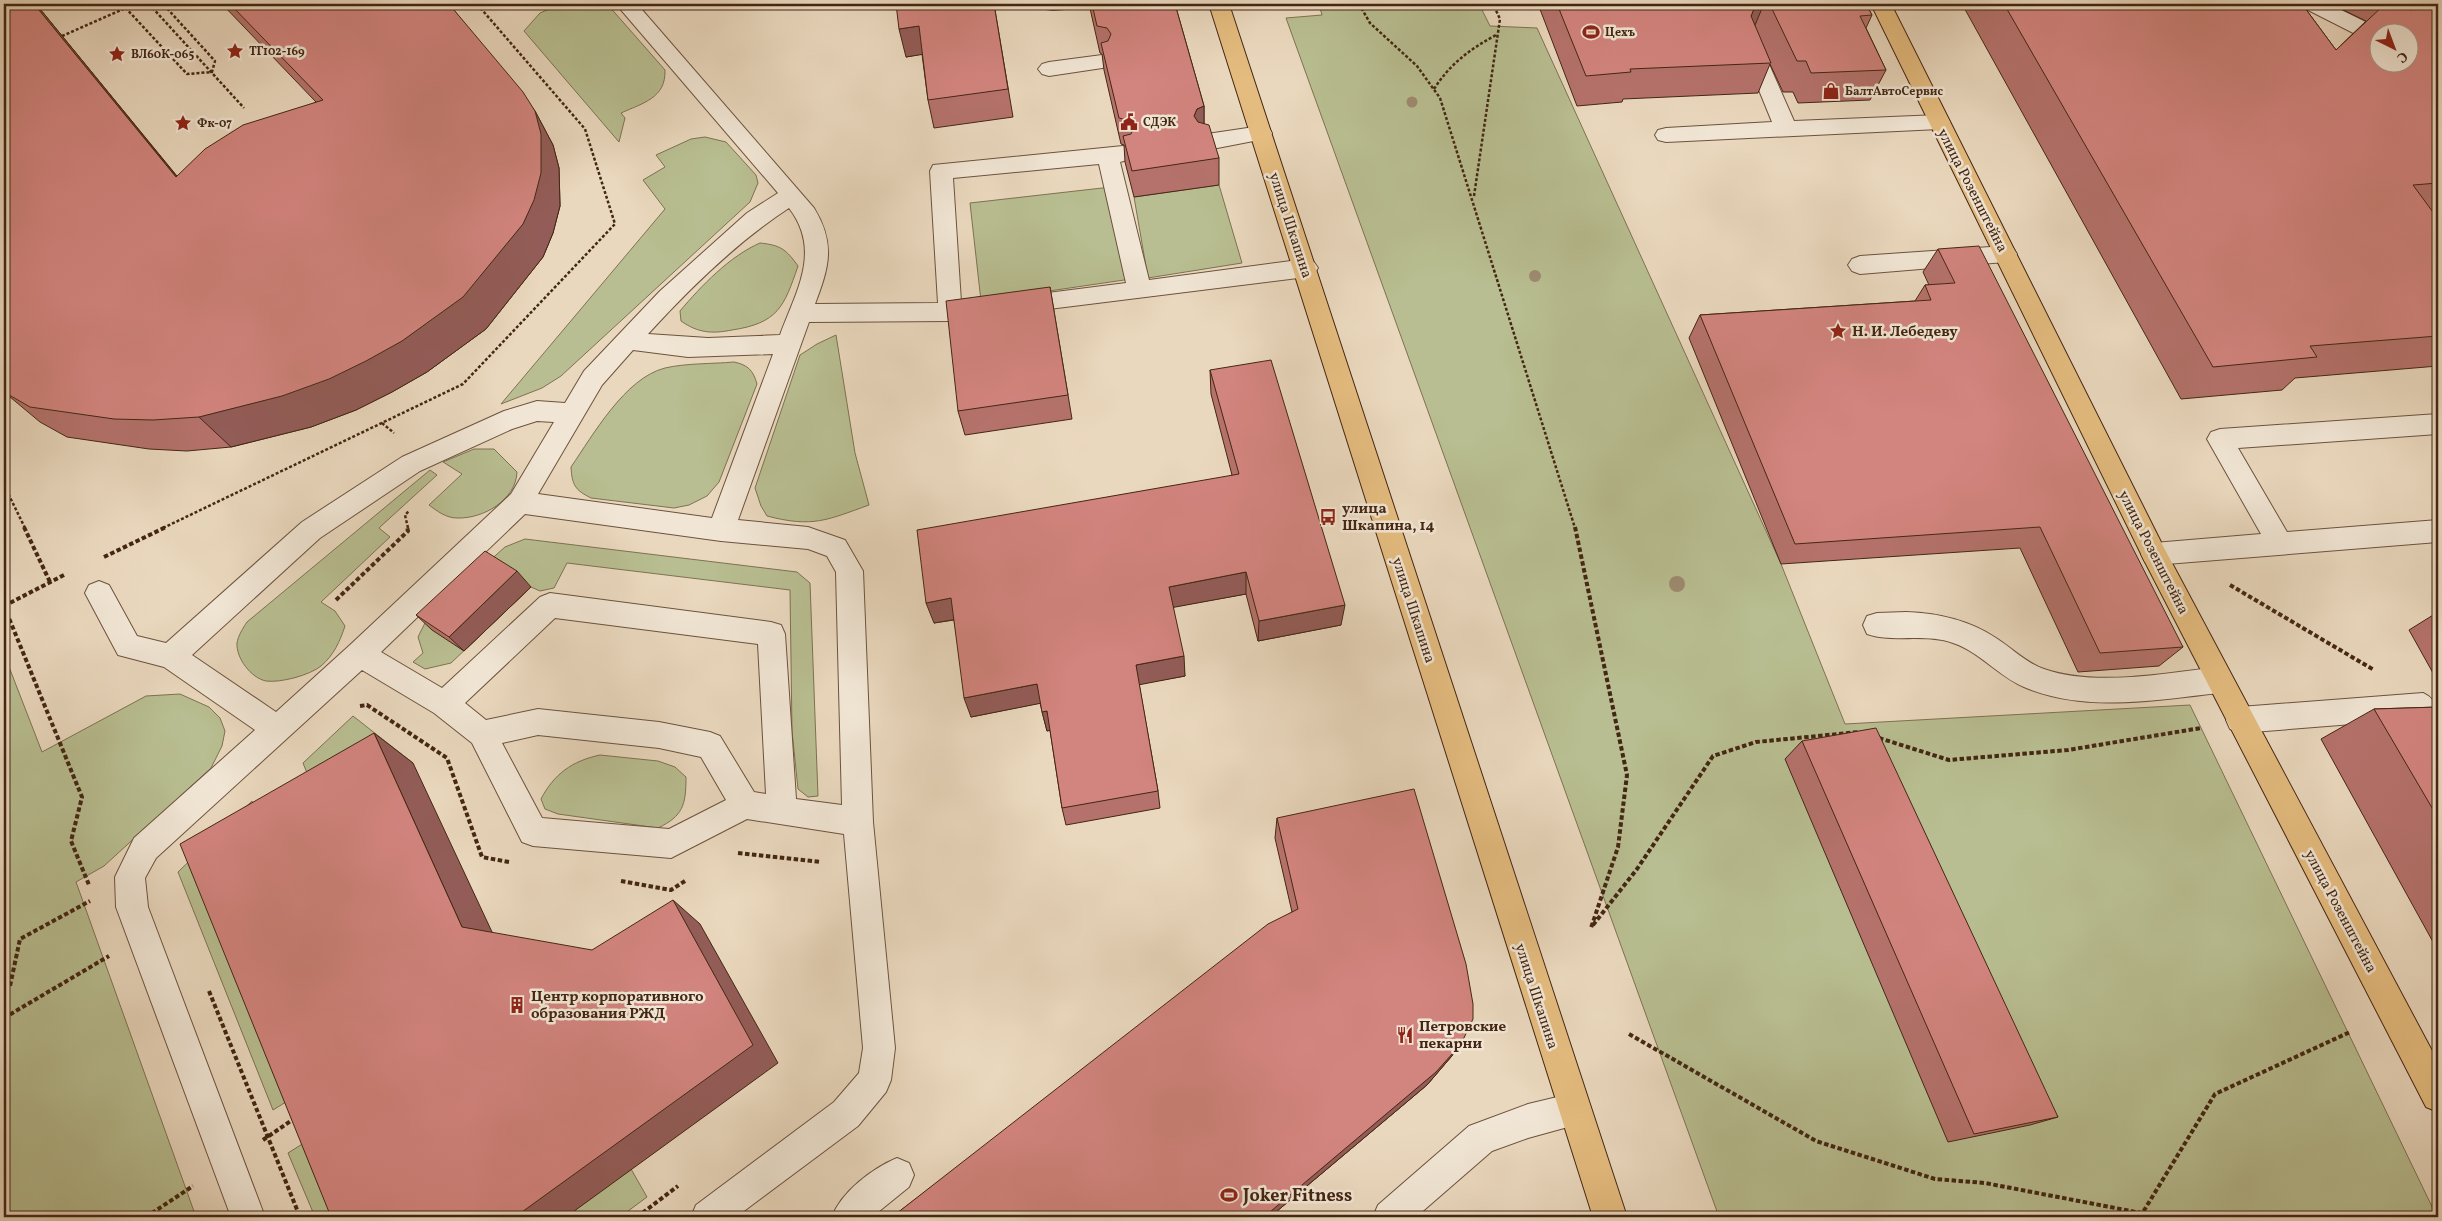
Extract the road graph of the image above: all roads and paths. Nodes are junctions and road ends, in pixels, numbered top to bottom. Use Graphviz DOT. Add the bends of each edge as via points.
graph roads {
  1 [pos="122,4"];
  2 [pos="135,4"];
  3 [pos="149,4"];
  4 [pos="162,4"];
  5 [pos="477,4"];
  6 [pos="626,4"];
  7 [pos="1053,4"];
  8 [pos="1058,4"];
  9 [pos="1219,4"];
  10 [pos="1359,4"];
  11 [pos="1493,4"];
  12 [pos="1881,4"];
  13 [pos="2313,4"];
  14 [pos="2370,33"];
  15 [pos="1496,35"];
  16 [pos="62,36"];
  17 [pos="1750,46"];
  18 [pos="1102,62"];
  19 [pos="1048,69"];
  20 [pos="212,72"];
  21 [pos="1434,89"];
  22 [pos="244,108"];
  23 [pos="1939,122"];
  24 [pos="1786,130"];
  25 [pos="1261,133"];
  26 [pos="1666,135"];
  27 [pos="1207,142"];
  28 [pos="792,195"];
  29 [pos="1474,199"];
  30 [pos="2005,254"];
  31 [pos="1860,265"];
  32 [pos="1306,268"];
  33 [pos="1140,290"];
  34 [pos="950,312"];
  35 [pos="800,313"];
  36 [pos="628,340"];
  37 [pos="788,344"];
  38 [pos="572,414"];
  39 [pos="2438,424"];
  40 [pos="4,485"];
  41 [pos="520,502"];
  42 [pos="721,530"];
  43 [pos="2438,531"];
  44 [pos="2280,544"];
  45 [pos="2154,554"];
  46 [pos="95,561"];
  47 [pos="68,574"];
  48 [pos="50,582"];
  49 [pos="2230,586"];
  50 [pos="99,594"];
  51 [pos="4,606"];
  52 [pos="1877,626"];
  53 [pos="360,654"];
  54 [pos="171,656"];
  55 [pos="2219,680"];
  56 [pos="444,704"];
  57 [pos="2423,706"];
  58 [pos="358,707"];
  59 [pos="2240,720"];
  60 [pos="2201,728"];
  61 [pos="277,729"];
  62 [pos="2438,730"];
  63 [pos="482,734"];
  64 [pos="1864,734"];
  65 [pos="1873,736"];
  66 [pos="745,805"];
  67 [pos="782,810"];
  68 [pos="858,822"];
  69 [pos="732,852"];
  70 [pos="828,863"];
  71 [pos="519,864"];
  72 [pos="694,876"];
  73 [pos="614,880"];
  74 [pos="93,899"];
  75 [pos="113,953"];
  76 [pos="4,989"];
  77 [pos="208,989"];
  78 [pos="4,1018"];
  79 [pos="2350,1032"];
  80 [pos="1629,1034"];
  81 [pos="2438,1095"];
  82 [pos="1574,1110"];
  83 [pos="302,1114"];
  84 [pos="269,1136"];
  85 [pos="261,1141"];
  86 [pos="897,1175"];
  87 [pos="196,1184"];
  88 [pos="4,1196"];
  89 [pos="2142,1213"];
  90 [pos="10,1217"];
  91 [pos="146,1217"];
  92 [pos="248,1217"];
  93 [pos="300,1217"];
  94 [pos="708,1217"];
  95 [pos="849,1217"];
  96 [pos="1390,1217"];
  97 [pos="1610,1217"];
  98 [pos="2140,1217"];
  99 [pos="2162,1217"];
  1 -- 20 [label="path" via="187,74"];
  2 -- 16 [label="path, bridge"];
  3 -- 20 [label="path"];
  4 -- 20 [label="path" via="215,61"];
  5 -- 46 [label="path" via="585,129 615,224 463,384"];
  6 -- 28 [label="street"];
  7 -- 8 [label="street"];
  9 -- 25 [label="main road, улица Шкапина"];
  10 -- 21 [label="path" via="1385,40 1417,67"];
  11 -- 15 [label="path" via="1500,19"];
  12 -- 23 [label="main road, улица Розенштейна"];
  13 -- 14 [label="street"];
  15 -- 21 [label="path" via="1476,45 1447,68"];
  15 -- 29 [label="path" via="1492,85"];
  17 -- 24 [label="street"];
  18 -- 19 [label="street"];
  20 -- 22 [label="path"];
  21 -- 29 [label="path" via="1440,98"];
  23 -- 24 [label="street"];
  23 -- 30 [label="main road, улица Розенштейна"];
  24 -- 26 [label="street"];
  25 -- 27 [label="street"];
  25 -- 32 [label="main road, улица Шкапина"];
  28 -- 35 [label="street" via="810,219 819,242 816,270"];
  28 -- 36 [label="street" via="755,219 668,297"];
  29 -- 64 [label="path" via="1573,517 1628,775 1618,847 1591,928 1637,869 1713,756 1756,742 1854,731"];
  30 -- 31 [label="street"];
  30 -- 45 [label="main road, улица Розенштейна"];
  32 -- 33 [label="street"];
  32 -- 82 [label="main road, улица Шкапина"];
  33 -- 34 [label="street"];
  33 -- 34 [label="street" via="1116,155 941,171"];
  34 -- 35 [label="street"];
  35 -- 37 [label="street"];
  36 -- 37 [label="street" via="657,347 691,348"];
  36 -- 38 [label="street" via="593,378"];
  37 -- 42 [label="street"];
  38 -- 41 [label="street"];
  38 -- 54 [label="street" via="537,411 504,421 411,464 311,530"];
  39 -- 44 [label="street" via="2220,439"];
  40 -- 48 [label="path"];
  41 -- 42 [label="street"];
  41 -- 53 [label="street"];
  42 -- 68 [label="street" via="808,538 836,548 848,571"];
  43 -- 44 [label="street"];
  44 -- 45 [label="street"];
  45 -- 55 [label="main road, улица Розенштейна"];
  47 -- 48 [label="path"];
  48 -- 51 [label="path"];
  49 -- 57 [label="path" via="2395,683"];
  50 -- 54 [label="street" via="128,646"];
  52 -- 55 [label="street" via="1918,623 1952,630 1986,646 2017,671 2048,684 2086,689"];
  53 -- 56 [label="street"];
  53 -- 61 [label="street"];
  54 -- 61 [label="street"];
  55 -- 59 [label="main road, улица Розенштейна"];
  56 -- 63 [label="street"];
  56 -- 67 [label="street" via="550,605 771,634"];
  57 -- 59 [label="street"];
  57 -- 62 [label="street"];
  58 -- 71 [label="path" via="366,705 447,758 482,857"];
  59 -- 81 [label="main road, улица Розенштейна"];
  60 -- 65 [label="path" via="2068,750 1950,760"];
  61 -- 92 [label="street" via="145,848 130,877 132,907 141,936"];
  63 -- 66 [label="street" via="538,722 659,735 710,745"];
  63 -- 66 [label="street" via="533,832 671,844"];
  66 -- 67 [label="street"];
  67 -- 68 [label="street"];
  68 -- 94 [label="street" via="878,1048 874,1080 846,1114"];
  69 -- 70 [label="path"];
  72 -- 73 [label="path" via="671,890"];
  74 -- 76 [label="path" via="20,940 10,986"];
  75 -- 78 [label="path"];
  77 -- 84 [label="path"];
  79 -- 89 [label="path" via="2215,1094"];
  80 -- 89 [label="path" via="1816,1141 1935,1180 1985,1183"];
  82 -- 96 [label="street" via="1481,1138"];
  82 -- 97 [label="main road, улица Шкапина"];
  83 -- 84 [label="path"];
  84 -- 85 [label="path"];
  84 -- 93 [label="path"];
  86 -- 95 [label="street"];
  87 -- 91 [label="path"];
  88 -- 90 [label="path"];
  89 -- 98 [label="path"];
  89 -- 99 [label="path"];
}
